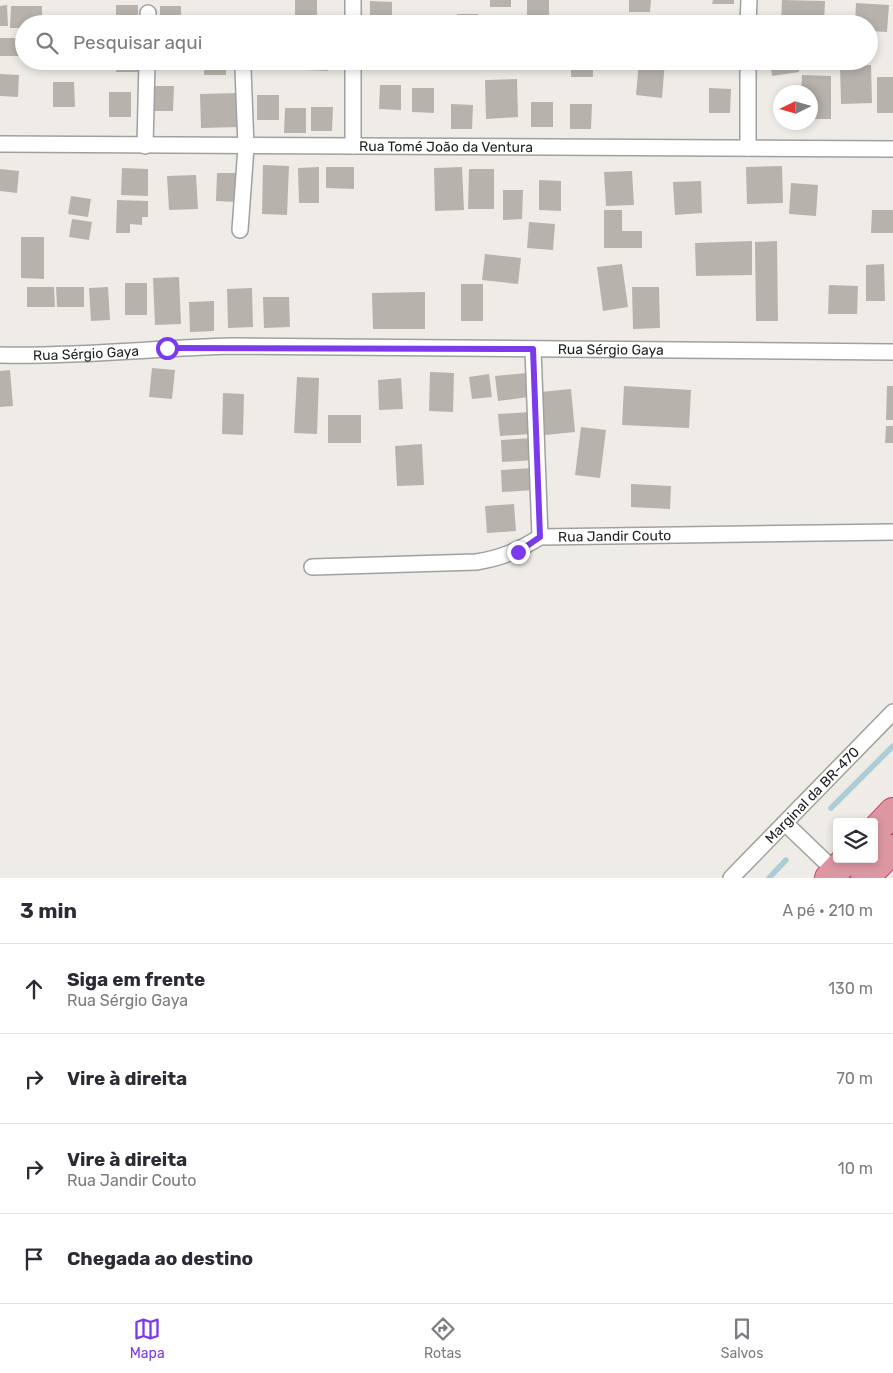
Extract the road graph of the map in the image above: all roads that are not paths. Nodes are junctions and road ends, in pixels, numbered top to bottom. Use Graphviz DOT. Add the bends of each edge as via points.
graph roads {
  1 [pos="352,0"];
  2 [pos="749,0"];
  3 [pos="353,15"];
  4 [pos="748,15"];
  5 [pos="147,70"];
  6 [pos="243,70"];
  7 [pos="353,70"];
  8 [pos="748,70"];
  9 [pos="0,144"];
  10 [pos="145,146"];
  11 [pos="246,146"];
  12 [pos="353,146"];
  13 [pos="748,148"];
  14 [pos="893,149"];
  15 [pos="240,230"];
  16 [pos="533,349"];
  17 [pos="893,352"];
  18 [pos="0,355"];
  19 [pos="893,532"];
  20 [pos="540,537"];
  21 [pos="312,568"];
  22 [pos="893,712"];
  23 [pos="893,812"];
  24 [pos="785,822"];
  25 [pos="878,828"];
  26 [pos="893,849"];
  27 [pos="837,870"];
  28 [pos="731,878"];
  29 [pos="865,878"];
  1 -- 3 [label="street"];
  2 -- 4 [label="street"];
  5 -- 10 [label="street"];
  6 -- 11 [label="street"];
  7 -- 12 [label="street"];
  8 -- 13 [label="street"];
  9 -- 10 [label="street, Rua Tomé João da Ventura"];
  10 -- 11 [label="street, Rua Tomé João da Ventura"];
  11 -- 12 [label="street, Rua Tomé João da Ventura"];
  11 -- 15 [label="street"];
  12 -- 13 [label="street, Rua Tomé João da Ventura"];
  13 -- 14 [label="street, Rua Tomé João da Ventura"];
  16 -- 17 [label="street, Rua Sérgio Gaya"];
  16 -- 18 [label="street, Rua Sérgio Gaya" via="232,346 47,356"];
  16 -- 20 [label="street"];
  19 -- 20 [label="street, Rua Jandir Couto"];
  20 -- 21 [label="street, Rua Jandir Couto" via="518,552 476,562"];
  22 -- 24 [label="street, Marginal da BR-470"];
  23 -- 25 [label="highway"];
  24 -- 27 [label="street"];
  24 -- 28 [label="street, Marginal da BR-470"];
  26 -- 29 [label="highway"];
}
